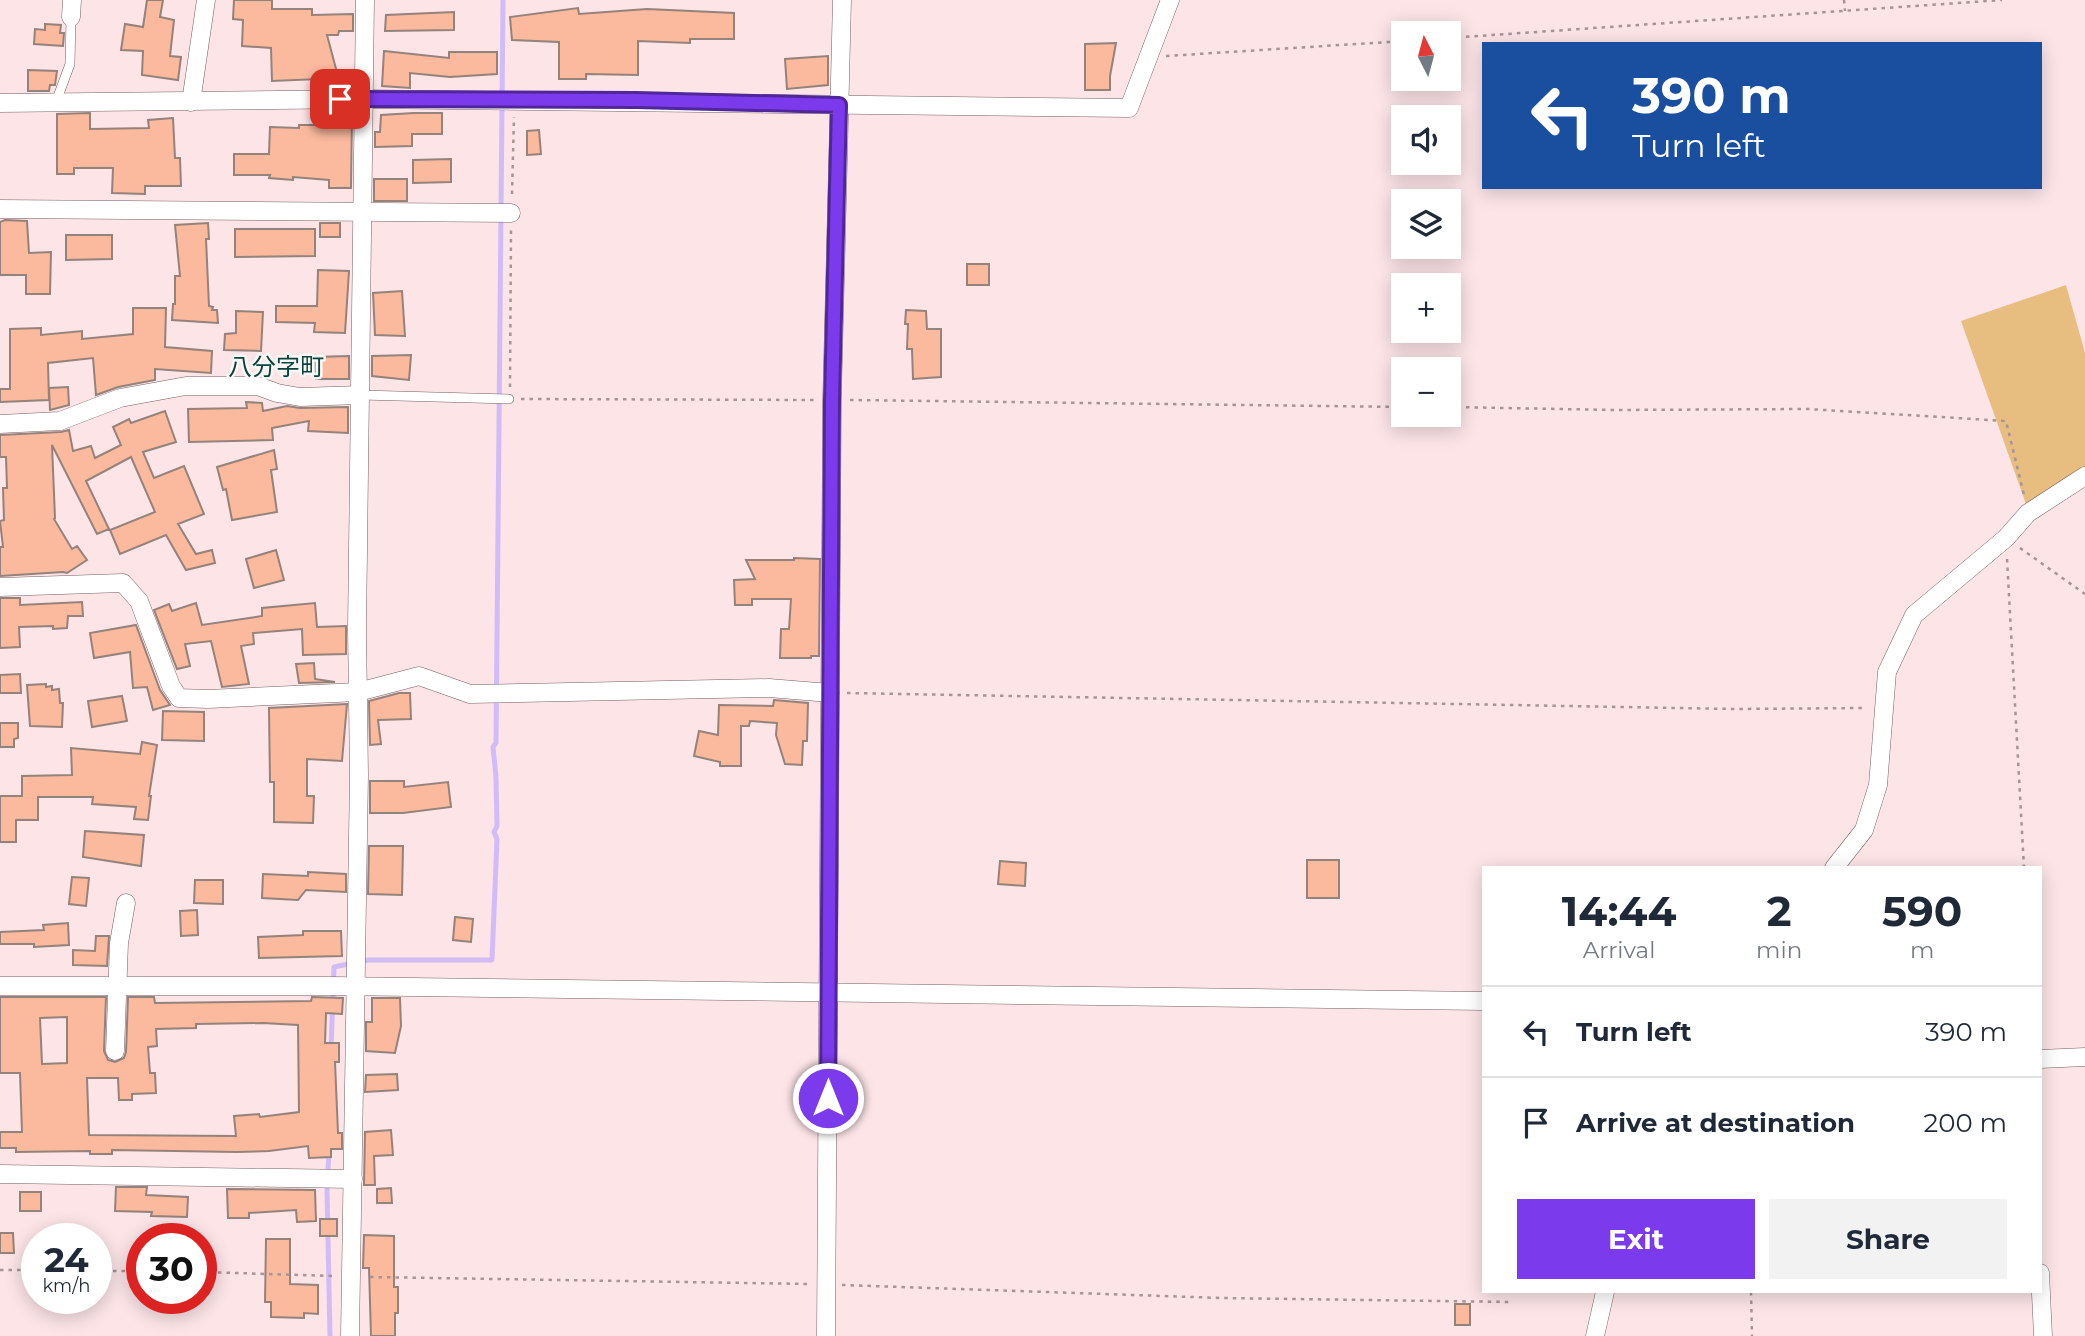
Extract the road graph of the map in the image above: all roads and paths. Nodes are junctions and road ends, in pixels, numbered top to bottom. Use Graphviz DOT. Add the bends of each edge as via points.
graph roads {
  1 [pos="206,0"];
  2 [pos="365,0"];
  3 [pos="842,0"];
  4 [pos="1170,0"];
  5 [pos="1844,0"];
  6 [pos="2002,0"];
  7 [pos="72,9"];
  8 [pos="1845,11"];
  9 [pos="1461,37"];
  10 [pos="1391,42"];
  11 [pos="1149,57"];
  12 [pos="365,99"];
  13 [pos="514,99"];
  14 [pos="191,102"];
  15 [pos="0,103"];
  16 [pos="56,103"];
  17 [pos="839,105"];
  18 [pos="0,209"];
  19 [pos="363,211"];
  20 [pos="512,213"];
  21 [pos="361,395"];
  22 [pos="509,399"];
  23 [pos="832,400"];
  24 [pos="1391,407"];
  25 [pos="1461,407"];
  26 [pos="0,424"];
  27 [pos="2085,476"];
  28 [pos="2028,513"];
  29 [pos="2006,538"];
  30 [pos="0,587"];
  31 [pos="2085,594"];
  32 [pos="358,692"];
  33 [pos="830,693"];
  34 [pos="1885,708"];
  35 [pos="1836,866"];
  36 [pos="2024,866"];
  37 [pos="126,903"];
  38 [pos="0,986"];
  39 [pos="117,986"];
  40 [pos="355,987"];
  41 [pos="829,991"];
  42 [pos="1482,1001"];
  43 [pos="115,1051"];
  44 [pos="2085,1058"];
  45 [pos="2042,1059"];
  46 [pos="0,1174"];
  47 [pos="346,1179"];
  48 [pos="0,1270"];
  49 [pos="21,1270"];
  50 [pos="217,1272"];
  51 [pos="352,1276"];
  52 [pos="828,1284"];
  53 [pos="1605,1293"];
  54 [pos="1751,1293"];
  55 [pos="2041,1293"];
  56 [pos="1510,1302"];
  57 [pos="350,1336"];
  58 [pos="826,1336"];
  59 [pos="1595,1336"];
  60 [pos="1752,1336"];
  61 [pos="2043,1336"];
  1 -- 14 [label="street"];
  2 -- 12 [label="street"];
  3 -- 17 [label="street"];
  4 -- 11 [label="street"];
  5 -- 8 [label="path"];
  6 -- 8 [label="path"];
  7 -- 16 [label="lane" via="70,64"];
  8 -- 9 [label="path"];
  10 -- 11 [label="path"];
  11 -- 17 [label="street" via="1129,107"];
  12 -- 13 [label="street"];
  12 -- 14 [label="street"];
  12 -- 19 [label="street"];
  13 -- 17 [label="street"];
  13 -- 20 [label="path"];
  14 -- 16 [label="street"];
  15 -- 16 [label="street"];
  17 -- 23 [label="street"];
  18 -- 19 [label="street"];
  19 -- 20 [label="street"];
  19 -- 21 [label="street"];
  20 -- 22 [label="path"];
  21 -- 22 [label="lane"];
  21 -- 26 [label="street" via="300,397 258,386 186,386 120,398 60,421"];
  21 -- 32 [label="street"];
  22 -- 23 [label="path"];
  23 -- 24 [label="path"];
  23 -- 33 [label="street"];
  25 -- 28 [label="path" via="1808,409 2006,421"];
  27 -- 28 [label="street"];
  28 -- 29 [label="street"];
  29 -- 31 [label="path"];
  29 -- 34 [label="street" via="1914,615 1887,672"];
  29 -- 36 [label="path"];
  30 -- 32 [label="street" via="122,583 139,601 179,698"];
  32 -- 33 [label="street" via="419,676 470,694 769,688"];
  32 -- 40 [label="street"];
  33 -- 34 [label="path"];
  33 -- 41 [label="street"];
  34 -- 35 [label="street" via="1878,785 1864,831"];
  37 -- 39 [label="street"];
  38 -- 39 [label="street"];
  39 -- 40 [label="street"];
  39 -- 43 [label="street"];
  40 -- 41 [label="street"];
  40 -- 47 [label="street"];
  41 -- 42 [label="street"];
  41 -- 52 [label="street"];
  44 -- 45 [label="street"];
  46 -- 47 [label="street"];
  47 -- 51 [label="street"];
  48 -- 49 [label="path"];
  50 -- 51 [label="path"];
  51 -- 52 [label="path"];
  51 -- 57 [label="street"];
  52 -- 56 [label="path" via="1221,1298"];
  52 -- 58 [label="street"];
  53 -- 59 [label="street"];
  54 -- 60 [label="path"];
  55 -- 61 [label="street"];
}
